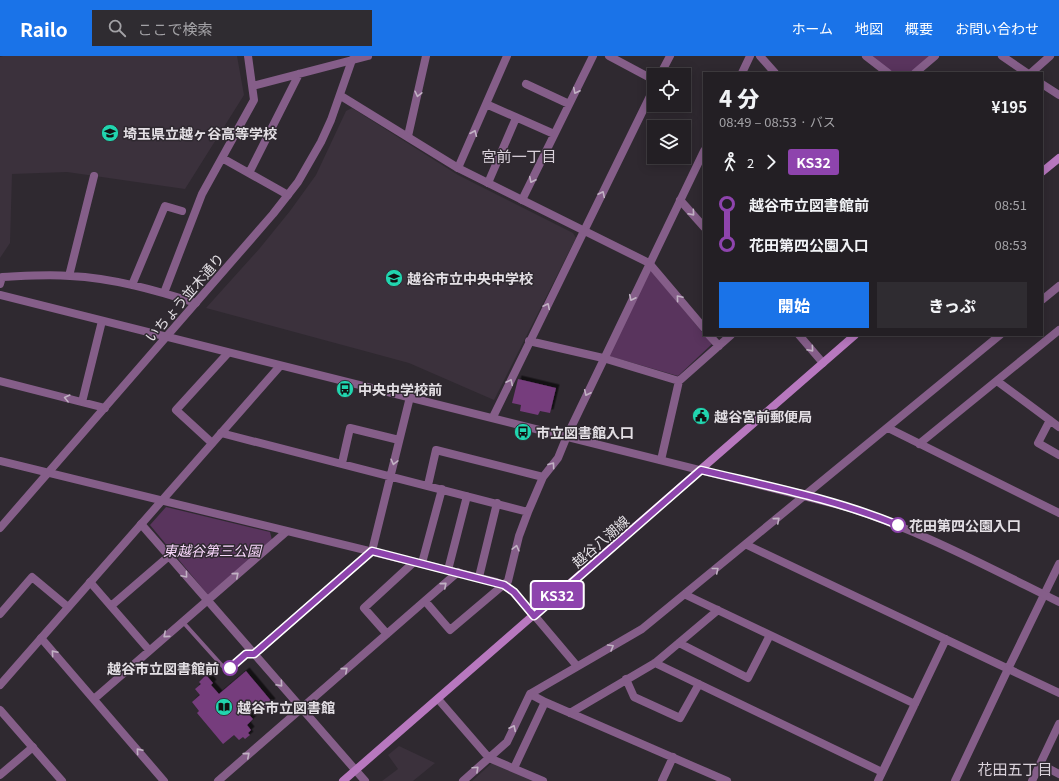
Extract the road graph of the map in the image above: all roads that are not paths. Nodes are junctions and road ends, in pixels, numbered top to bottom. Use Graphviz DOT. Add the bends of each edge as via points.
graph roads {
  1 [pos="248,56"];
  2 [pos="368,56"];
  3 [pos="426,56"];
  4 [pos="507,56"];
  5 [pos="593,56"];
  6 [pos="609,56"];
  7 [pos="670,56"];
  8 [pos="750,56"];
  9 [pos="760,56"];
  10 [pos="866,56"];
  11 [pos="935,56"];
  12 [pos="1002,56"];
  13 [pos="1050,56"];
  14 [pos="352,60"];
  15 [pos="664,68"];
  16 [pos="742,72"];
  17 [pos="774,72"];
  18 [pos="887,72"];
  19 [pos="916,72"];
  20 [pos="1026,72"];
  21 [pos="1032,72"];
  22 [pos="299,74"];
  23 [pos="647,76"];
  24 [pos="526,84"];
  25 [pos="1043,85"];
  26 [pos="253,86"];
  27 [pos="341,96"];
  28 [pos="1059,96"];
  29 [pos="647,102"];
  30 [pos="486,104"];
  31 [pos="569,104"];
  32 [pos="516,118"];
  33 [pos="554,134"];
  34 [pos="408,136"];
  35 [pos="703,153"];
  36 [pos="222,158"];
  37 [pos="1059,158"];
  38 [pos="458,168"];
  39 [pos="1043,171"];
  40 [pos="249,173"];
  41 [pos="94,176"];
  42 [pos="488,183"];
  43 [pos="288,195"];
  44 [pos="522,200"];
  45 [pos="680,200"];
  46 [pos="182,211"];
  47 [pos="703,226"];
  48 [pos="584,229"];
  49 [pos="649,263"];
  50 [pos="70,276"];
  51 [pos="0,284"];
  52 [pos="132,285"];
  53 [pos="1059,286"];
  54 [pos="164,293"];
  55 [pos="0,295"];
  56 [pos="1043,299"];
  57 [pos="196,303"];
  58 [pos="102,321"];
  59 [pos="703,327"];
  60 [pos="1058,333"];
  61 [pos="711,336"];
  62 [pos="731,336"];
  63 [pos="799,336"];
  64 [pos="854,336"];
  65 [pos="999,336"];
  66 [pos="167,337"];
  67 [pos="529,341"];
  68 [pos="719,346"];
  69 [pos="228,352"];
  70 [pos="604,358"];
  71 [pos="823,363"];
  72 [pos="280,366"];
  73 [pos="679,380"];
  74 [pos="0,381"];
  75 [pos="996,381"];
  76 [pos="410,397"];
  77 [pos="82,402"];
  78 [pos="105,408"];
  79 [pos="493,417"];
  80 [pos="1050,420"];
  81 [pos="1059,427"];
  82 [pos="888,428"];
  83 [pos="220,433"];
  84 [pos="567,436"];
  85 [pos="399,440"];
  86 [pos="212,443"];
  87 [pos="919,444"];
  88 [pos="1059,455"];
  89 [pos="661,460"];
  90 [pos="0,461"];
  91 [pos="342,463"];
  92 [pos="701,470"];
  93 [pos="50,472"];
  94 [pos="390,476"];
  95 [pos="543,477"];
  96 [pos="428,485"];
  97 [pos="442,489"];
  98 [pos="806,495"];
  99 [pos="467,496"];
  100 [pos="162,500"];
  101 [pos="497,503"];
  102 [pos="528,512"];
  103 [pos="1059,513"];
  104 [pos="141,524"];
  105 [pos="0,528"];
  106 [pos="286,532"];
  107 [pos="747,545"];
  108 [pos="372,551"];
  109 [pos="169,556"];
  110 [pos="418,563"];
  111 [pos="1059,564"];
  112 [pos="448,570"];
  113 [pos="458,572"];
  114 [pos="479,577"];
  115 [pos="90,582"];
  116 [pos="504,585"];
  117 [pos="686,595"];
  118 [pos="1044,595"];
  119 [pos="206,600"];
  120 [pos="425,601"];
  121 [pos="1059,602"];
  122 [pos="111,606"];
  123 [pos="68,607"];
  124 [pos="718,610"];
  125 [pos="0,614"];
  126 [pos="534,616"];
  127 [pos="182,621"];
  128 [pos="387,634"];
  129 [pos="770,635"];
  130 [pos="40,638"];
  131 [pos="946,640"];
  132 [pos="679,643"];
  133 [pos="149,650"];
  134 [pos="254,654"];
  135 [pos="655,663"];
  136 [pos="578,666"];
  137 [pos="1008,669"];
  138 [pos="626,679"];
  139 [pos="699,684"];
  140 [pos="0,685"];
  141 [pos="1059,693"];
  142 [pos="530,694"];
  143 [pos="94,699"];
  144 [pos="438,699"];
  145 [pos="545,702"];
  146 [pos="915,704"];
  147 [pos="301,708"];
  148 [pos="0,710"];
  149 [pos="570,713"];
  150 [pos="1059,724"];
  151 [pos="1057,734"];
  152 [pos="32,747"];
  153 [pos="489,758"];
  154 [pos="673,758"];
  155 [pos="1040,764"];
  156 [pos="514,768"];
  157 [pos="356,770"];
  158 [pos="882,772"];
  159 [pos="1059,774"];
  160 [pos="0,775"];
  161 [pos="62,781"];
  162 [pos="164,781"];
  163 [pos="218,781"];
  164 [pos="343,781"];
  165 [pos="365,781"];
  166 [pos="463,781"];
  167 [pos="543,781"];
  168 [pos="662,781"];
  169 [pos="727,781"];
  170 [pos="878,781"];
  171 [pos="955,781"];
  172 [pos="1032,781"];
  1 -- 26 [label="street"];
  2 -- 14 [label="street"];
  3 -- 34 [label="street, one-way"];
  4 -- 30 [label="street"];
  5 -- 31 [label="street, one-way"];
  6 -- 23 [label="street"];
  7 -- 15 [label="street"];
  8 -- 16 [label="street"];
  9 -- 17 [label="street"];
  10 -- 18 [label="street"];
  11 -- 19 [label="street"];
  12 -- 20 [label="street"];
  13 -- 21 [label="street"];
  14 -- 22 [label="street"];
  14 -- 27 [label="street, いちょう並木通り"];
  22 -- 26 [label="street"];
  22 -- 40 [label="street"];
  24 -- 31 [label="street"];
  25 -- 28 [label="street"];
  26 -- 36 [label="street" via="254,100"];
  27 -- 34 [label="street"];
  27 -- 43 [label="street, いちょう並木通り" via="321,142"];
  48 -- 29 [label="street, one-way"];
  30 -- 32 [label="street"];
  38 -- 30 [label="street, one-way"];
  31 -- 33 [label="street"];
  32 -- 33 [label="street"];
  32 -- 42 [label="street"];
  33 -- 44 [label="street, one-way"];
  34 -- 38 [label="street"];
  35 -- 45 [label="street"];
  36 -- 40 [label="street"];
  36 -- 54 [label="street" via="202,194"];
  37 -- 39 [label="main road"];
  38 -- 42 [label="street"];
  40 -- 43 [label="street"];
  41 -- 50 [label="street"];
  42 -- 44 [label="street"];
  43 -- 57 [label="street, いちょう並木通り"];
  44 -- 48 [label="street"];
  45 -- 47 [label="street, one-way"];
  45 -- 49 [label="street"];
  46 -- 52 [label="street" via="165,206"];
  48 -- 49 [label="street"];
  67 -- 48 [label="street, one-way"];
  59 -- 49 [label="street, one-way"];
  49 -- 70 [label="street, one-way"];
  50 -- 51 [label="street" via="2,277"];
  50 -- 52 [label="street"];
  52 -- 54 [label="street"];
  53 -- 56 [label="street"];
  54 -- 57 [label="street"];
  55 -- 58 [label="street"];
  57 -- 66 [label="street, いちょう並木通り"];
  58 -- 66 [label="street"];
  58 -- 77 [label="street"];
  60 -- 75 [label="street"];
  61 -- 68 [label="street"];
  62 -- 68 [label="street"];
  63 -- 71 [label="street, one-way"];
  64 -- 71 [label="main road, 越谷八潮線"];
  65 -- 82 [label="street"];
  66 -- 69 [label="street"];
  66 -- 78 [label="street, いちょう並木通り"];
  67 -- 70 [label="street"];
  79 -- 67 [label="street, one-way"];
  68 -- 73 [label="street"];
  69 -- 72 [label="street"];
  69 -- 86 [label="street" via="176,410"];
  70 -- 73 [label="street"];
  70 -- 84 [label="street, one-way"];
  71 -- 92 [label="main road, 越谷八潮線"];
  72 -- 76 [label="street"];
  72 -- 83 [label="street"];
  73 -- 89 [label="street"];
  77 -- 74 [label="street, one-way"];
  75 -- 80 [label="street"];
  75 -- 87 [label="street"];
  76 -- 79 [label="street"];
  76 -- 85 [label="street"];
  77 -- 78 [label="street"];
  78 -- 93 [label="street, いちょう並木通り"];
  79 -- 84 [label="street"];
  80 -- 81 [label="street"];
  80 -- 88 [label="street" via="1038,443"];
  82 -- 87 [label="street"];
  82 -- 98 [label="street"];
  83 -- 86 [label="street"];
  83 -- 91 [label="street"];
  84 -- 89 [label="street"];
  95 -- 84 [label="street, one-way" via="558,458"];
  85 -- 91 [label="street" via="350,428"];
  85 -- 94 [label="street, one-way"];
  86 -- 100 [label="street"];
  87 -- 103 [label="street"];
  89 -- 92 [label="street"];
  90 -- 93 [label="street"];
  91 -- 94 [label="street"];
  92 -- 98 [label="street"];
  92 -- 126 [label="main road, 越谷八潮線"];
  93 -- 100 [label="street"];
  93 -- 105 [label="street, いちょう並木通り"];
  94 -- 96 [label="street"];
  94 -- 108 [label="street"];
  95 -- 96 [label="street" via="436,450"];
  95 -- 102 [label="street"];
  96 -- 97 [label="street"];
  97 -- 99 [label="street"];
  97 -- 110 [label="street"];
  107 -- 98 [label="street, one-way"];
  98 -- 118 [label="street" via="867,513 909,530"];
  99 -- 101 [label="street"];
  99 -- 112 [label="street"];
  100 -- 104 [label="street"];
  100 -- 106 [label="street"];
  101 -- 102 [label="street"];
  101 -- 114 [label="street"];
  116 -- 102 [label="street, one-way" via="508,581"];
  104 -- 109 [label="street"];
  104 -- 115 [label="street"];
  106 -- 108 [label="street"];
  119 -- 106 [label="street, one-way"];
  117 -- 107 [label="street, one-way"];
  107 -- 131 [label="street"];
  108 -- 110 [label="street"];
  108 -- 134 [label="street"];
  109 -- 119 [label="street, one-way"];
  109 -- 122 [label="street"];
  110 -- 112 [label="street"];
  110 -- 128 [label="street" via="364,608"];
  111 -- 118 [label="street"];
  112 -- 113 [label="street"];
  113 -- 114 [label="street"];
  120 -- 113 [label="street, one-way"];
  114 -- 116 [label="street"];
  115 -- 122 [label="street"];
  115 -- 123 [label="street"];
  116 -- 120 [label="street" via="450,630"];
  116 -- 126 [label="street" via="514,592"];
  117 -- 124 [label="street"];
  136 -- 117 [label="street, one-way" via="642,629"];
  118 -- 121 [label="street"];
  118 -- 137 [label="street"];
  119 -- 127 [label="street"];
  119 -- 134 [label="street"];
  120 -- 128 [label="street"];
  122 -- 133 [label="street"];
  123 -- 125 [label="street" via="32,577"];
  123 -- 130 [label="street"];
  124 -- 129 [label="street"];
  124 -- 132 [label="street"];
  126 -- 136 [label="street"];
  126 -- 144 [label="main road, 越谷八潮線"];
  127 -- 133 [label="street, one-way"];
  127 -- 134 [label="lane" via="227,671 246,654"];
  147 -- 128 [label="street, one-way"];
  129 -- 132 [label="street" via="748,678"];
  129 -- 146 [label="street"];
  130 -- 140 [label="street"];
  143 -- 130 [label="street, one-way"];
  131 -- 137 [label="street"];
  131 -- 146 [label="street"];
  132 -- 135 [label="street"];
  133 -- 143 [label="street"];
  134 -- 147 [label="street, one-way"];
  135 -- 138 [label="street"];
  135 -- 139 [label="street"];
  136 -- 142 [label="street"];
  137 -- 141 [label="street"];
  137 -- 171 [label="street"];
  138 -- 139 [label="street" via="634,697 680,718"];
  138 -- 149 [label="street"];
  139 -- 158 [label="street"];
  142 -- 145 [label="street"];
  153 -- 142 [label="street, one-way" via="507,742"];
  162 -- 143 [label="street, one-way"];
  144 -- 153 [label="street"];
  144 -- 157 [label="main road, 越谷八潮線"];
  145 -- 149 [label="street"];
  145 -- 156 [label="street"];
  146 -- 158 [label="street"];
  147 -- 157 [label="street"];
  163 -- 147 [label="street, one-way"];
  148 -- 152 [label="street"];
  149 -- 154 [label="street"];
  150 -- 151 [label="street"];
  151 -- 155 [label="street"];
  152 -- 160 [label="street"];
  152 -- 161 [label="street"];
  153 -- 156 [label="street"];
  166 -- 153 [label="street, one-way"];
  154 -- 168 [label="street"];
  154 -- 169 [label="street"];
  155 -- 159 [label="street"];
  155 -- 172 [label="street"];
  156 -- 167 [label="street"];
  157 -- 164 [label="main road, 越谷八潮線"];
  157 -- 165 [label="street"];
  158 -- 170 [label="street"];
}
